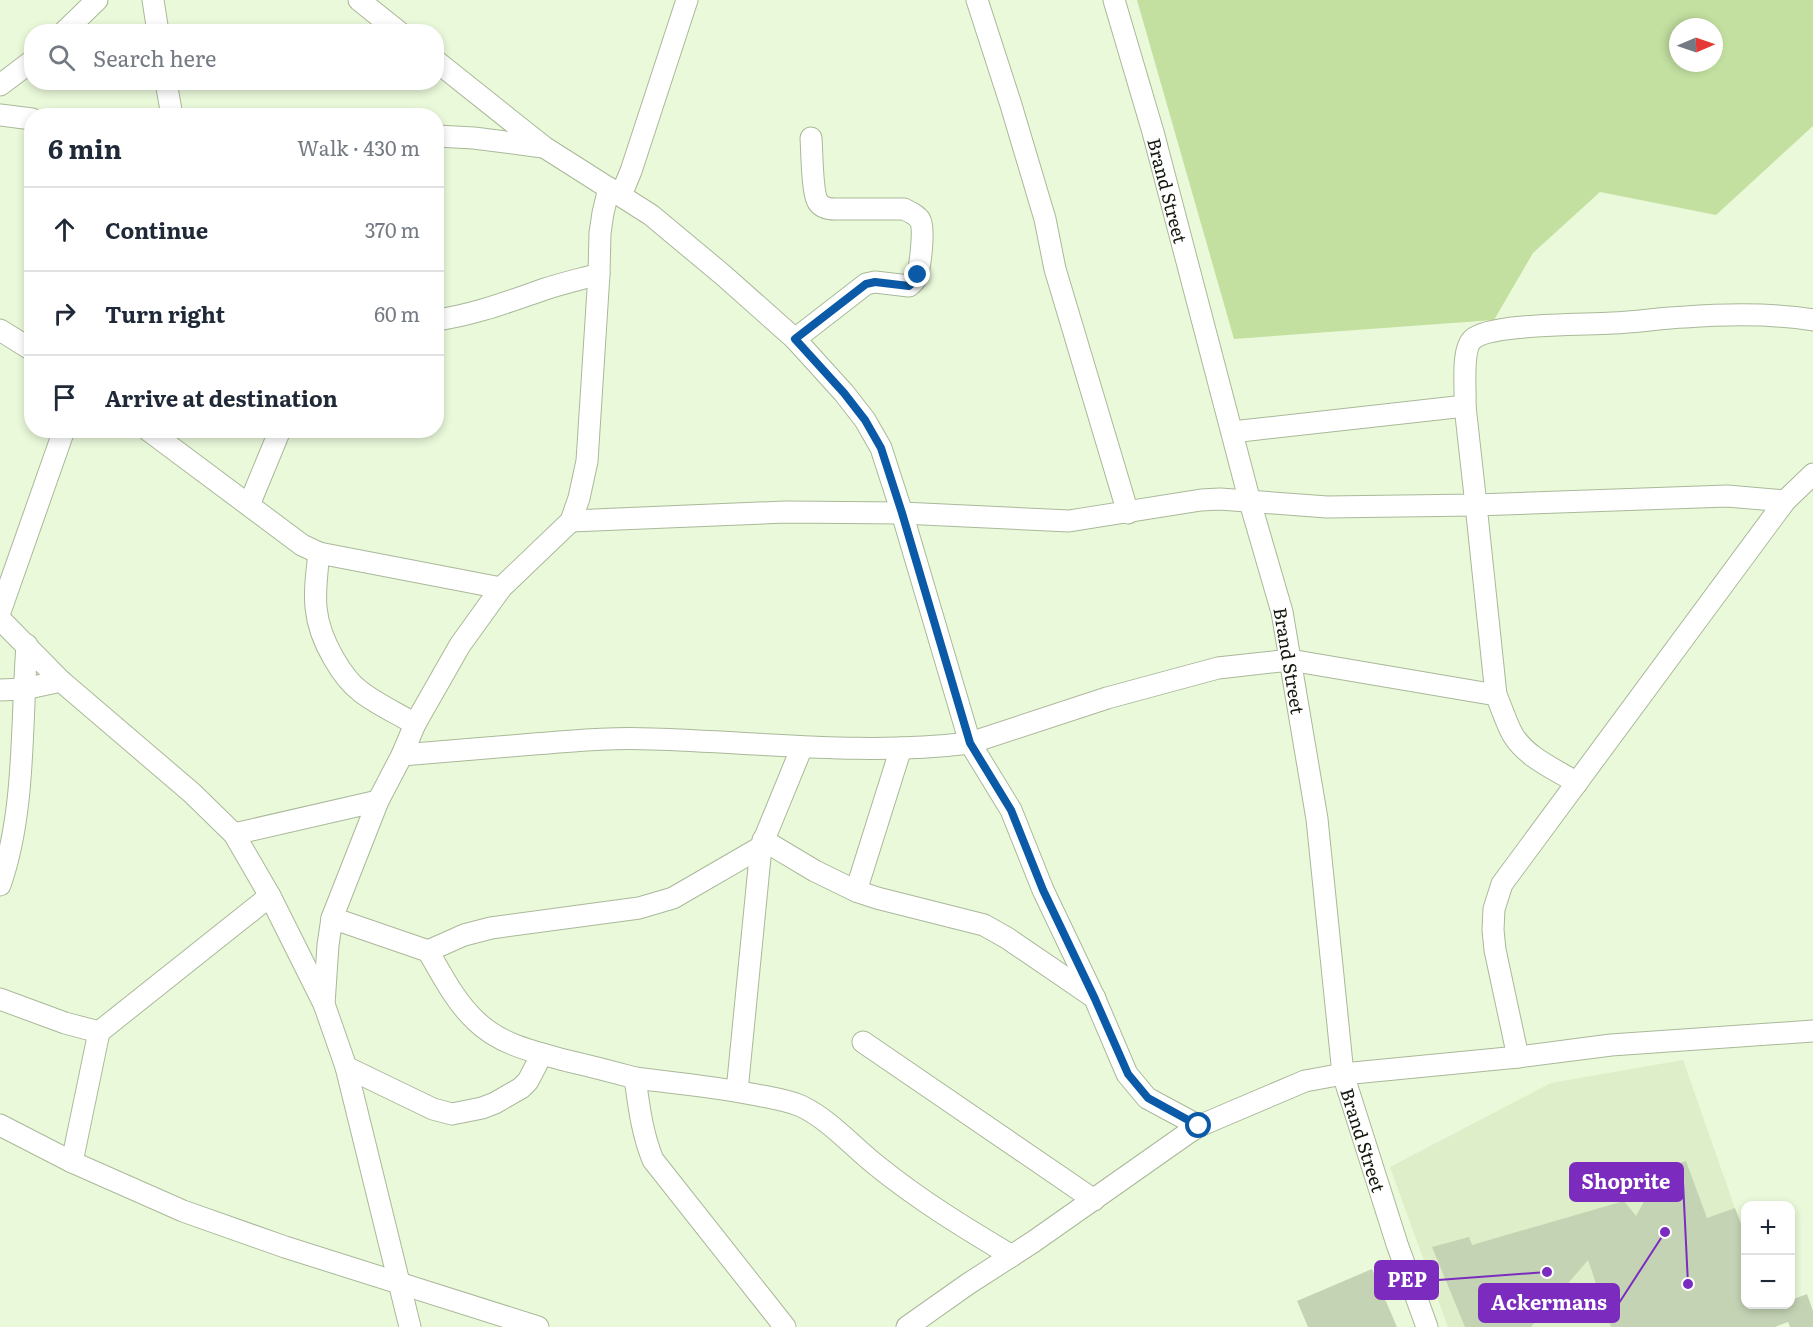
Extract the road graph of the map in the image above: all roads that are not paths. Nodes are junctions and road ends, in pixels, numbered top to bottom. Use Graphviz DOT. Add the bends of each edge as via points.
graph roads {
  1 [pos="96,0"];
  2 [pos="153,0"];
  3 [pos="687,0"];
  4 [pos="977,0"];
  5 [pos="1114,0"];
  6 [pos="366,2"];
  7 [pos="72,24"];
  8 [pos="157,24"];
  9 [pos="390,24"];
  10 [pos="24,67"];
  11 [pos="444,67"];
  12 [pos="0,85"];
  13 [pos="167,90"];
  14 [pos="171,108"];
  15 [pos="0,115"];
  16 [pos="24,118"];
  17 [pos="444,136"];
  18 [pos="811,138"];
  19 [pos="544,147"];
  20 [pos="615,191"];
  21 [pos="599,274"];
  22 [pos="444,319"];
  23 [pos="1813,320"];
  24 [pos="0,330"];
  25 [pos="795,339"];
  26 [pos="24,345"];
  27 [pos="1466,406"];
  28 [pos="1232,432"];
  29 [pos="61,438"];
  30 [pos="159,438"];
  31 [pos="277,438"];
  32 [pos="1813,474"];
  33 [pos="1785,501"];
  34 [pos="1250,502"];
  35 [pos="249,504"];
  36 [pos="1476,505"];
  37 [pos="902,513"];
  38 [pos="1128,513"];
  39 [pos="571,521"];
  40 [pos="319,553"];
  41 [pos="501,588"];
  42 [pos="0,612"];
  43 [pos="0,619"];
  44 [pos="27,645"];
  45 [pos="1290,660"];
  46 [pos="61,681"];
  47 [pos="24,689"];
  48 [pos="0,690"];
  49 [pos="1496,695"];
  50 [pos="415,724"];
  51 [pos="970,743"];
  52 [pos="802,747"];
  53 [pos="901,748"];
  54 [pos="402,755"];
  55 [pos="1577,783"];
  56 [pos="378,801"];
  57 [pos="234,834"];
  58 [pos="762,843"];
  59 [pos="0,885"];
  60 [pos="856,891"];
  61 [pos="270,896"];
  62 [pos="332,918"];
  63 [pos="428,951"];
  64 [pos="0,999"];
  65 [pos="1095,999"];
  66 [pos="324,1004"];
  67 [pos="1813,1031"];
  68 [pos="99,1032"];
  69 [pos="863,1042"];
  70 [pos="542,1054"];
  71 [pos="1518,1056"];
  72 [pos="346,1067"];
  73 [pos="1343,1074"];
  74 [pos="635,1078"];
  75 [pos="737,1091"];
  76 [pos="0,1125"];
  77 [pos="1199,1126"];
  78 [pos="72,1162"];
  79 [pos="1094,1200"];
  80 [pos="1012,1256"];
  81 [pos="398,1282"];
  82 [pos="410,1327"];
  83 [pos="538,1327"];
  84 [pos="786,1327"];
  85 [pos="907,1327"];
  86 [pos="1427,1327"];
  1 -- 7 [label="street"];
  2 -- 8 [label="street"];
  3 -- 20 [label="street" via="631,171"];
  4 -- 38 [label="street" via="1015,116 1055,269"];
  5 -- 28 [label="street, Brand Street"];
  6 -- 9 [label="street"];
  10 -- 12 [label="street"];
  11 -- 19 [label="street"];
  13 -- 14 [label="street"];
  15 -- 16 [label="street"];
  17 -- 19 [label="street"];
  18 -- 25 [label="street" via="818,203 836,209 904,209 920,221 922,233 914,282 909,286 866,284"];
  19 -- 20 [label="street"];
  20 -- 21 [label="street" via="603,213"];
  20 -- 25 [label="street" via="651,215"];
  21 -- 22 [label="street"];
  21 -- 39 [label="street" via="587,460"];
  23 -- 27 [label="street" via="1686,317 1499,330 1475,337 1466,351"];
  24 -- 26 [label="street"];
  25 -- 37 [label="street" via="865,420 881,448"];
  27 -- 28 [label="street"];
  27 -- 36 [label="street"];
  28 -- 34 [label="street, Brand Street"];
  29 -- 42 [label="street"];
  30 -- 35 [label="street"];
  31 -- 35 [label="street"];
  32 -- 33 [label="street"];
  33 -- 36 [label="street" via="1727,496"];
  33 -- 55 [label="street"];
  34 -- 36 [label="street" via="1327,507"];
  34 -- 38 [label="street" via="1220,499"];
  34 -- 45 [label="street, Brand Street" via="1282,612"];
  35 -- 40 [label="street" via="302,545"];
  36 -- 49 [label="street"];
  37 -- 38 [label="street" via="1069,521"];
  37 -- 39 [label="street" via="785,512"];
  37 -- 51 [label="street"];
  39 -- 41 [label="street"];
  40 -- 41 [label="street"];
  40 -- 50 [label="street" via="314,591 316,617 328,650 346,678 360,691"];
  41 -- 50 [label="street" via="460,645"];
  43 -- 44 [label="street"];
  44 -- 46 [label="street"];
  44 -- 47 [label="street"];
  45 -- 49 [label="street"];
  45 -- 51 [label="street" via="1218,668 1107,698"];
  45 -- 73 [label="street, Brand Street" via="1317,819"];
  46 -- 47 [label="street"];
  46 -- 57 [label="street"];
  47 -- 48 [label="street"];
  47 -- 59 [label="street" via="19,800"];
  49 -- 55 [label="street" via="1521,747"];
  50 -- 54 [label="street"];
  51 -- 53 [label="street"];
  51 -- 65 [label="street" via="1011,810 1043,890"];
  52 -- 53 [label="street"];
  52 -- 54 [label="street" via="609,738"];
  52 -- 58 [label="street"];
  53 -- 60 [label="street"];
  54 -- 56 [label="street"];
  55 -- 71 [label="street" via="1502,884 1494,909 1495,950"];
  56 -- 57 [label="street"];
  56 -- 62 [label="street"];
  57 -- 61 [label="street"];
  58 -- 60 [label="street"];
  58 -- 63 [label="street" via="659,903 491,928"];
  58 -- 75 [label="street"];
  60 -- 65 [label="street" via="984,925"];
  61 -- 66 [label="street"];
  61 -- 68 [label="street"];
  62 -- 63 [label="street"];
  62 -- 66 [label="street"];
  63 -- 70 [label="street" via="456,998 476,1022 497,1037"];
  64 -- 68 [label="street"];
  65 -- 77 [label="street" via="1133,1082 1148,1098"];
  66 -- 72 [label="street"];
  67 -- 71 [label="street" via="1611,1045"];
  68 -- 78 [label="street"];
  69 -- 79 [label="street"];
  70 -- 72 [label="street" via="521,1088 482,1108 452,1114 433,1110"];
  70 -- 74 [label="street"];
  71 -- 73 [label="street"];
  72 -- 81 [label="street"];
  73 -- 77 [label="street" via="1305,1082"];
  73 -- 86 [label="street, Brand Street"];
  74 -- 75 [label="street"];
  74 -- 84 [label="street" via="640,1120 653,1160"];
  75 -- 80 [label="street" via="778,1099 817,1115 915,1194"];
  76 -- 78 [label="street"];
  77 -- 79 [label="street"];
  78 -- 81 [label="street" via="194,1215"];
  79 -- 80 [label="street"];
  80 -- 85 [label="street"];
  81 -- 82 [label="street"];
  81 -- 83 [label="street"];
}
